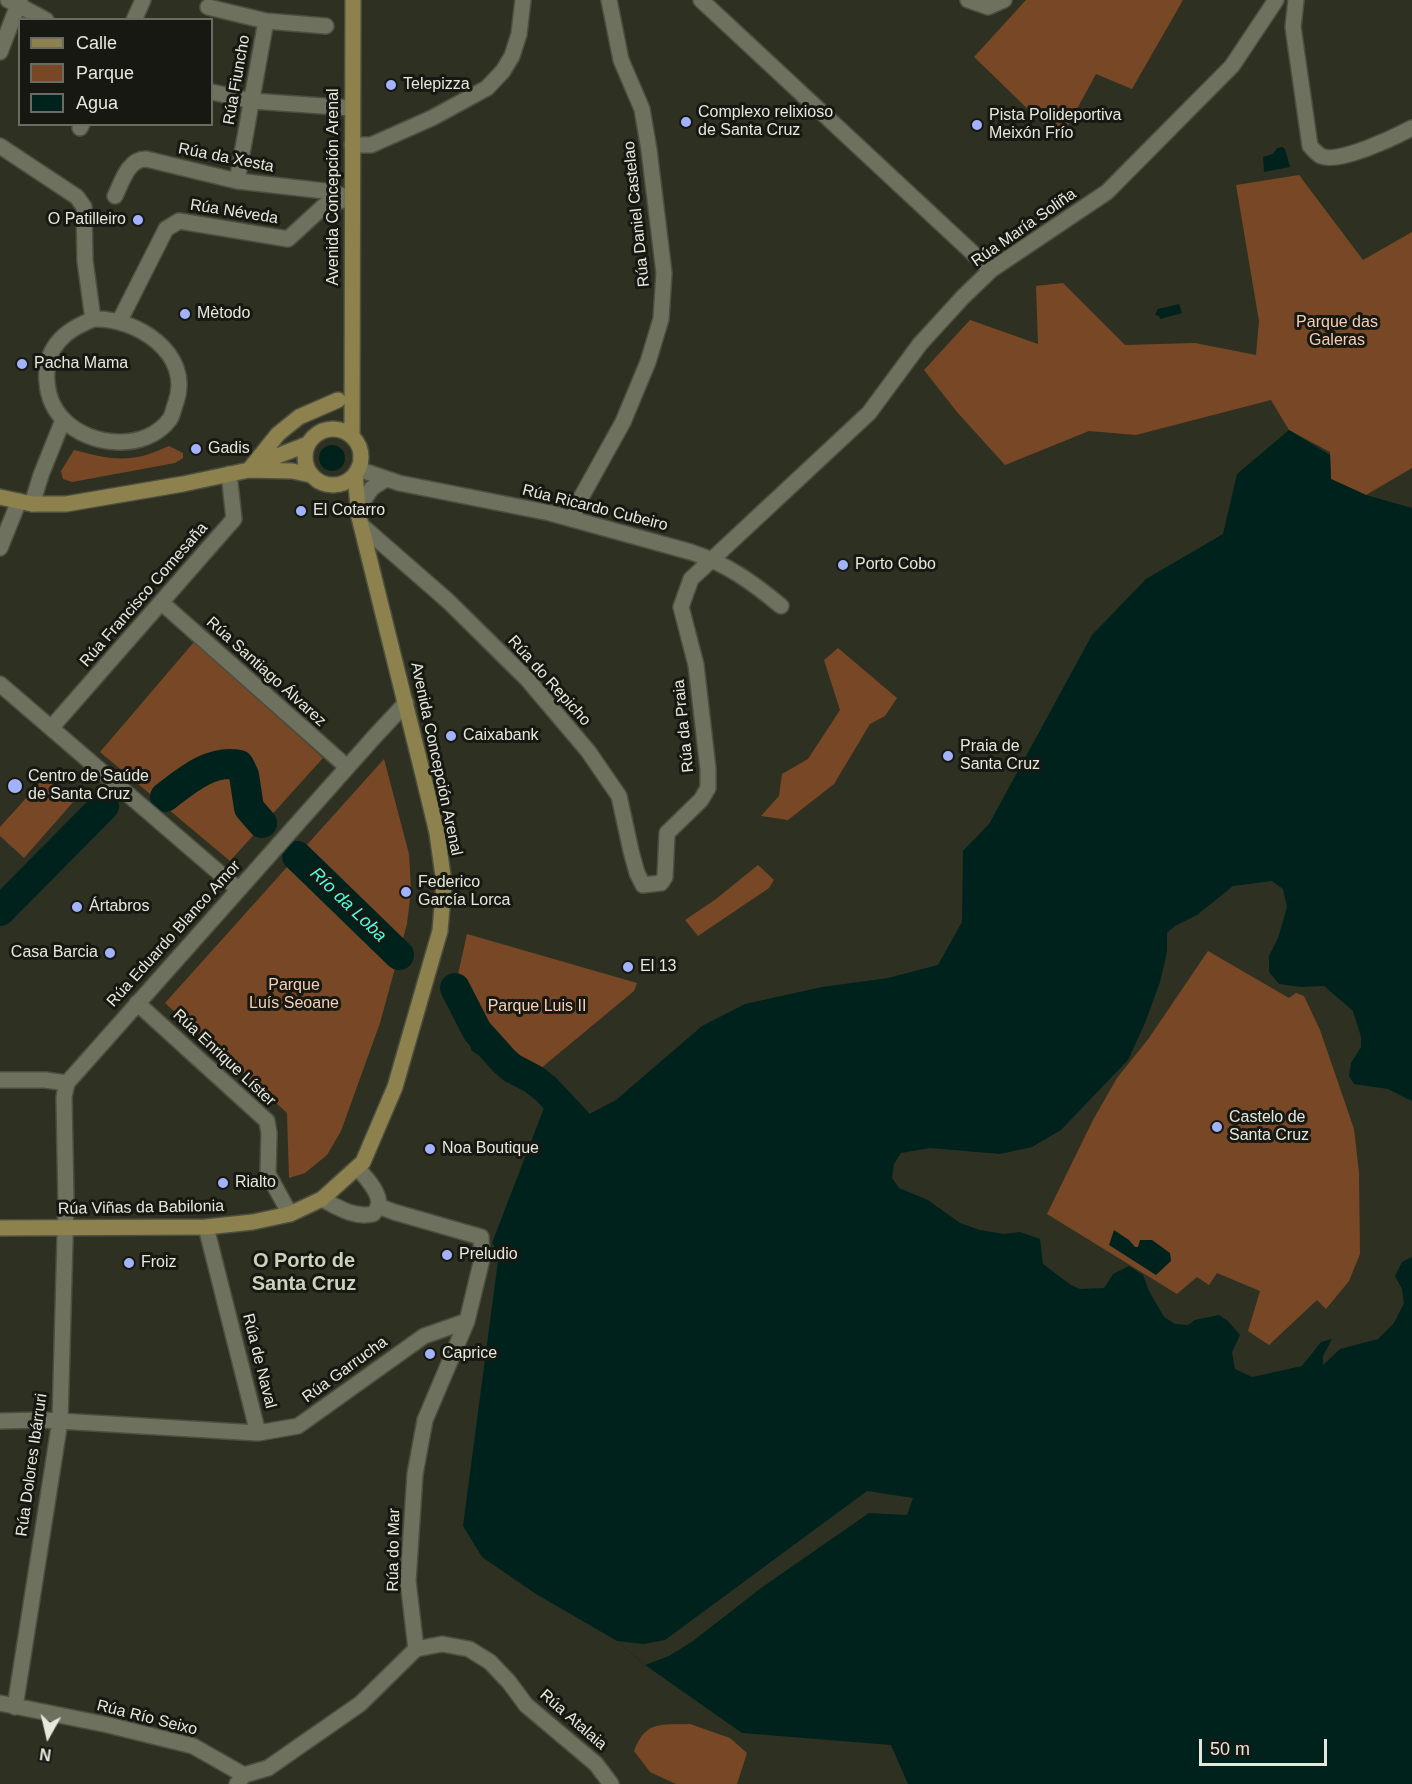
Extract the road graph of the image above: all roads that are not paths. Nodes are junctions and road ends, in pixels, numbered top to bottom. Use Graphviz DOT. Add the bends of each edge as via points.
graph roads {
  1 [pos="143,0"];
  2 [pos="353,0"];
  3 [pos="524,0"];
  4 [pos="609,0"];
  5 [pos="701,0"];
  6 [pos="968,0"];
  7 [pos="1004,0"];
  8 [pos="1276,0"];
  9 [pos="1296,0"];
  10 [pos="15,2"];
  11 [pos="208,7"];
  12 [pos="43,18"];
  13 [pos="135,18"];
  14 [pos="266,21"];
  15 [pos="326,26"];
  16 [pos="0,51"];
  17 [pos="213,92"];
  18 [pos="252,101"];
  19 [pos="352,108"];
  20 [pos="1412,128"];
  21 [pos="352,145"];
  22 [pos="0,146"];
  23 [pos="237,181"];
  24 [pos="115,196"];
  25 [pos="352,198"];
  26 [pos="991,270"];
  27 [pos="93,319"];
  28 [pos="119,321"];
  29 [pos="352,375"];
  30 [pos="338,400"];
  31 [pos="63,420"];
  32 [pos="321,432"];
  33 [pos="352,436"];
  34 [pos="308,444"];
  35 [pos="252,468"];
  36 [pos="357,471"];
  37 [pos="229,474"];
  38 [pos="311,475"];
  39 [pos="386,478"];
  40 [pos="335,485"];
  41 [pos="0,497"];
  42 [pos="26,502"];
  43 [pos="359,517"];
  44 [pos="573,519"];
  45 [pos="0,548"];
  46 [pos="712,559"];
  47 [pos="162,603"];
  48 [pos="781,606"];
  49 [pos="0,684"];
  50 [pos="406,703"];
  51 [pos="51,728"];
  52 [pos="347,767"];
  53 [pos="661,883"];
  54 [pos="238,889"];
  55 [pos="137,1003"];
  56 [pos="0,1080"];
  57 [pos="67,1083"];
  58 [pos="357,1168"];
  59 [pos="322,1199"];
  60 [pos="378,1206"];
  61 [pos="290,1214"];
  62 [pos="65,1227"];
  63 [pos="207,1227"];
  64 [pos="0,1228"];
  65 [pos="467,1321"];
  66 [pos="0,1421"];
  67 [pos="60,1421"];
  68 [pos="258,1433"];
  69 [pos="416,1649"];
  70 [pos="7,1705"];
  71 [pos="240,1780"];
  72 [pos="611,1784"];
  1 -- 13 [label="street"];
  2 -- 19 [label="main road, Avenida Concepción Arenal"];
  3 -- 21 [label="street" via="512,56 487,88 371,145"];
  4 -- 44 [label="street, Rúa Daniel Castelao" via="621,60 642,109 649,150 664,273 662,319 623,422"];
  5 -- 26 [label="street"];
  6 -- 7 [label="street" via="988,7"];
  8 -- 26 [label="street, Rúa María Soliña" via="1232,66 1107,192"];
  9 -- 20 [label="street" via="1293,27 1311,146 1320,156 1333,158 1384,143"];
  10 -- 12 [label="street"];
  10 -- 16 [label="street"];
  11 -- 14 [label="street"];
  14 -- 15 [label="street"];
  14 -- 18 [label="street, Rúa Fiuncho"];
  17 -- 18 [label="street"];
  18 -- 19 [label="street"];
  18 -- 23 [label="street, Rúa Fiuncho"];
  19 -- 21 [label="main road, Avenida Concepción Arenal"];
  21 -- 25 [label="main road, Avenida Concepción Arenal"];
  22 -- 27 [label="street" via="77,197 84,207 85,261"];
  23 -- 24 [label="street, Rúa da Xesta" via="138,159 131,164"];
  23 -- 25 [label="street, Rúa da Xesta"];
  25 -- 28 [label="street, Rúa Néveda" via="325,205 288,239 179,221 172,224"];
  25 -- 29 [label="main road, Avenida Concepción Arenal"];
  26 -- 46 [label="street, Rúa María Soliña" via="920,344 869,413"];
  27 -- 28 [label="street"];
  27 -- 31 [label="street" via="71,329 57,342 48,362 47,384 52,405"];
  28 -- 31 [label="street" via="160,343 176,369 179,393 170,419 134,442 95,438"];
  29 -- 30 [label="main road, Avenida Concepción Arenal"];
  29 -- 33 [label="main road, Avenida Concepción Arenal"];
  30 -- 32 [label="main road, Avenida Concepción Arenal"];
  30 -- 35 [label="main road" via="299,417 278,434"];
  31 -- 42 [label="street"];
  32 -- 33 [label="main road" via="337,429"];
  32 -- 34 [label="main road, Avenida Concepción Arenal"];
  33 -- 36 [label="main road, Avenida Concepción Arenal" via="360,452"];
  34 -- 35 [label="main road"];
  34 -- 38 [label="main road" via="305,459"];
  35 -- 37 [label="main road"];
  35 -- 38 [label="main road"];
  36 -- 39 [label="street, Rúa Ricardo Cubeiro"];
  36 -- 40 [label="main road" via="344,483"];
  36 -- 43 [label="main road, Avenida Concepción Arenal"];
  37 -- 42 [label="main road" via="66,504"];
  37 -- 47 [label="street, Rúa Francisco Comesaña" via="234,519"];
  38 -- 40 [label="main road"];
  39 -- 43 [label="street" via="372,488"];
  39 -- 44 [label="street, Rúa Ricardo Cubeiro"];
  40 -- 43 [label="main road, Avenida Concepción Arenal"];
  41 -- 42 [label="main road"];
  42 -- 45 [label="street"];
  43 -- 50 [label="main road, Avenida Concepción Arenal"];
  43 -- 53 [label="street, Rúa do Repicho" via="519,672 588,751 620,796 631,851 643,885"];
  44 -- 46 [label="street, Rúa Ricardo Cubeiro"];
  46 -- 48 [label="street, Rúa Ricardo Cubeiro" via="749,579"];
  46 -- 53 [label="street, Rúa da Praia" via="691,579 681,607 696,665 708,788 667,833 665,877"];
  47 -- 51 [label="street, Rúa Francisco Comesaña"];
  47 -- 52 [label="street, Rúa Santiago Álvarez"];
  49 -- 51 [label="street"];
  50 -- 52 [label="street, Rúa Eduardo Blanco Amor"];
  50 -- 58 [label="main road, Avenida Concepción Arenal" via="437,832 444,883 440,931 395,1087"];
  51 -- 54 [label="street"];
  52 -- 54 [label="street, Rúa Eduardo Blanco Amor"];
  54 -- 55 [label="street, Rúa Eduardo Blanco Amor"];
  55 -- 57 [label="street, Rúa Eduardo Blanco Amor"];
  55 -- 61 [label="street, Rúa Enrique Líster" via="267,1121 268,1174"];
  56 -- 57 [label="street"];
  57 -- 62 [label="street"];
  58 -- 59 [label="main road, Avenida Concepción Arenal"];
  58 -- 60 [label="street" via="368,1179"];
  59 -- 60 [label="street" via="362,1216 373,1214"];
  59 -- 61 [label="main road, Rúa Viñas da Babilonia"];
  60 -- 65 [label="street, Rúa do Mar" via="481,1237 482,1259"];
  61 -- 63 [label="main road, Rúa Viñas da Babilonia"];
  62 -- 63 [label="main road, Rúa Viñas da Babilonia"];
  62 -- 64 [label="main road, Rúa Viñas da Babilonia"];
  62 -- 67 [label="street, Rúa Dolores Ibárruri"];
  63 -- 68 [label="street, Rúa de Naval"];
  65 -- 68 [label="street, Rúa Garrucha" via="424,1336 298,1426"];
  65 -- 69 [label="street, Rúa do Mar" via="425,1420 415,1474 408,1581"];
  66 -- 67 [label="street, Rúa Garrucha"];
  67 -- 68 [label="street, Rúa Garrucha"];
  67 -- 70 [label="street, Rúa Dolores Ibárruri"];
  69 -- 71 [label="street" via="360,1704 268,1768"];
  69 -- 72 [label="street, Rúa Atalaia" via="441,1644 469,1649 490,1662 526,1705 596,1764"];
  70 -- 71 [label="street, Rúa Río Seixo" via="194,1746"];
}
